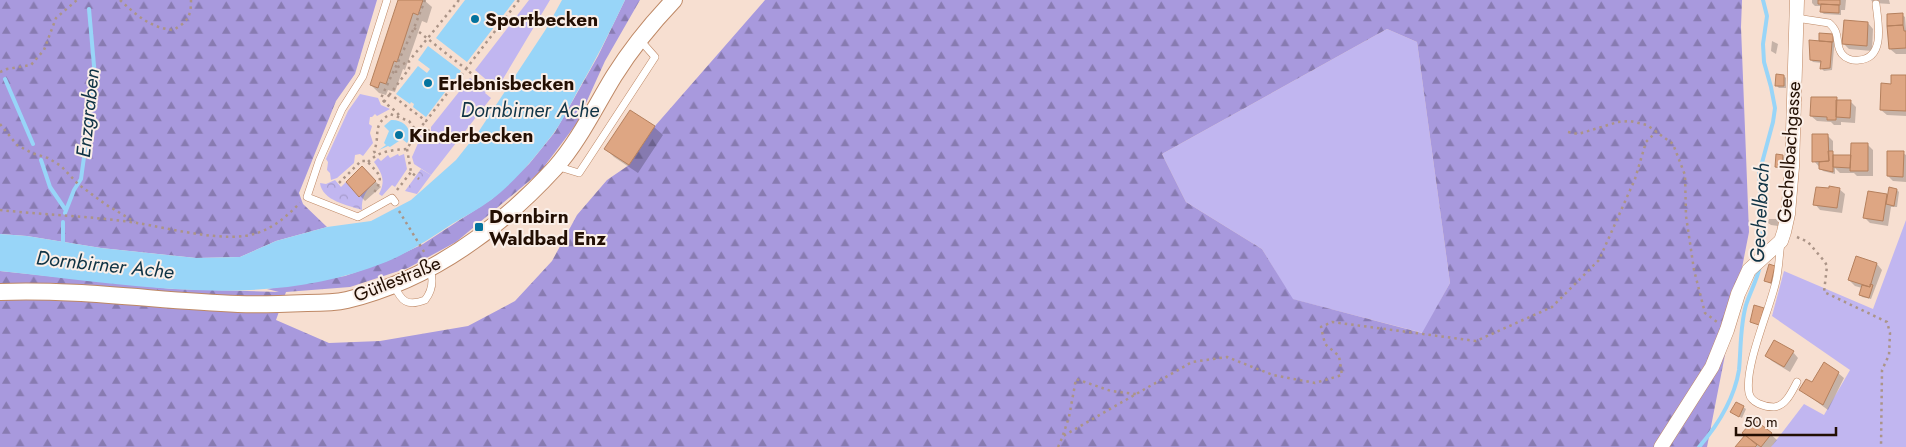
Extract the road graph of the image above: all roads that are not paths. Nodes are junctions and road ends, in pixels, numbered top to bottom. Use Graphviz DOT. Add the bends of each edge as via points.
graph roads {
  1 [pos="387,0"];
  2 [pos="674,0"];
  3 [pos="1797,0"];
  4 [pos="1876,4"];
  5 [pos="1796,18"];
  6 [pos="640,40"];
  7 [pos="556,166"];
  8 [pos="395,202"];
  9 [pos="1782,237"];
  10 [pos="428,261"];
  11 [pos="394,285"];
  12 [pos="0,292"];
  13 [pos="1797,382"];
  14 [pos="1661,447"];
  1 -- 8 [label="lane" via="364,76 342,109 307,197 358,217 392,198"];
  2 -- 6 [label="street, Gütlestraße"];
  3 -- 5 [label="street, Gechelbachgasse"];
  4 -- 5 [label="lane" via="1880,34 1877,46 1862,60 1846,58 1840,53 1837,34 1829,22"];
  5 -- 9 [label="street, Gechelbachgasse" via="1792,167 1788,214"];
  6 -- 7 [label="street, Gütlestraße"];
  6 -- 7 [label="lane" via="655,57 587,161 579,173"];
  7 -- 10 [label="street, Gütlestraße" via="500,221 460,252"];
  9 -- 13 [label="lane" via="1777,280 1751,367 1749,393 1757,403 1773,407 1784,401"];
  9 -- 14 [label="street, Gechelbachgasse" via="1749,270 1712,367"];
  10 -- 11 [label="street, Gütlestraße"];
  10 -- 11 [label="lane" via="433,279 425,300 413,304 406,302"];
  11 -- 12 [label="street, Gütlestraße" via="345,300 266,305 72,292"];
}
